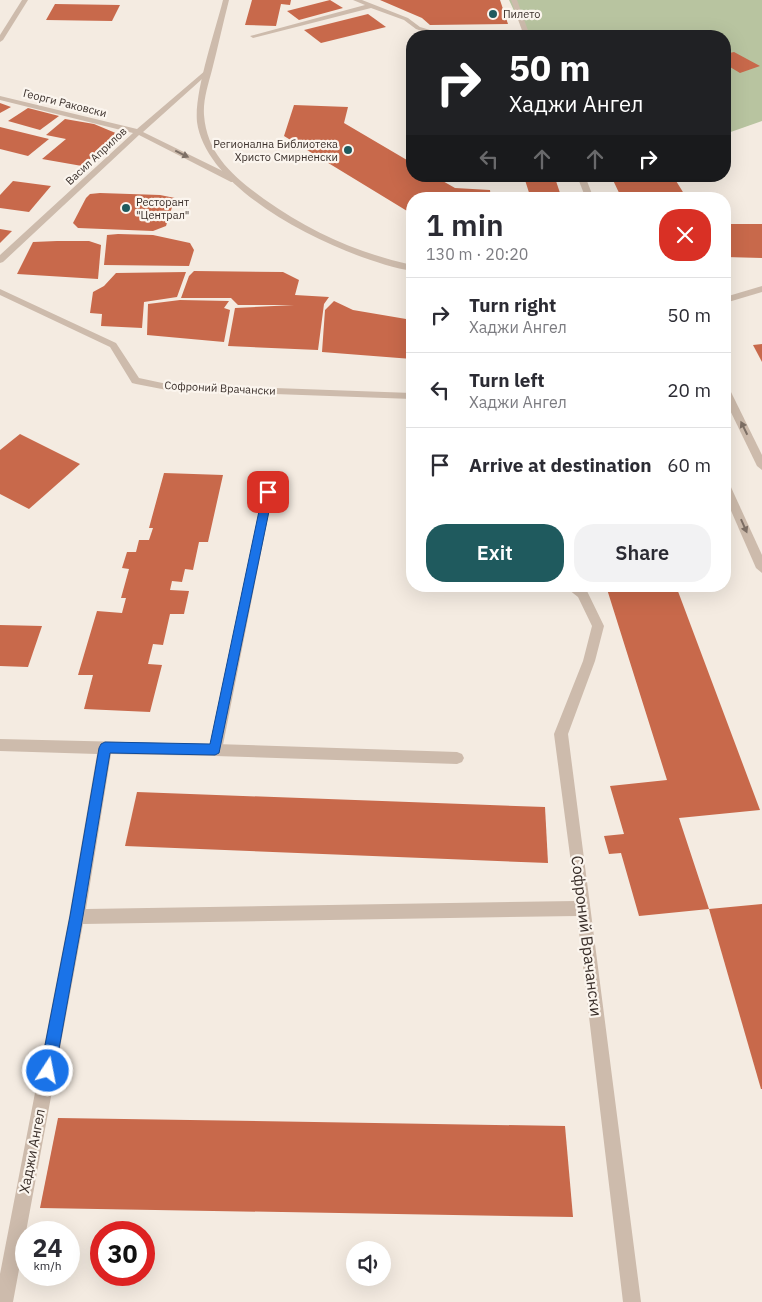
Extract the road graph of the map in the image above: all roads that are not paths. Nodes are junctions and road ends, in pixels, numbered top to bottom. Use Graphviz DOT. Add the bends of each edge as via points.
graph roads {
  1 [pos="26,0"];
  2 [pos="226,0"];
  3 [pos="356,0"];
  4 [pos="514,0"];
  5 [pos="370,6"];
  6 [pos="424,30"];
  7 [pos="525,30"];
  8 [pos="253,36"];
  9 [pos="0,40"];
  10 [pos="208,71"];
  11 [pos="0,98"];
  12 [pos="138,132"];
  13 [pos="234,180"];
  14 [pos="0,260"];
  15 [pos="406,267"];
  16 [pos="762,289"];
  17 [pos="0,292"];
  18 [pos="731,298"];
  19 [pos="406,396"];
  20 [pos="731,402"];
  21 [pos="762,466"];
  22 [pos="268,492"];
  23 [pos="731,498"];
  24 [pos="762,568"];
  25 [pos="580,592"];
  26 [pos="0,745"];
  27 [pos="105,748"];
  28 [pos="215,750"];
  29 [pos="457,758"];
  30 [pos="584,908"];
  31 [pos="77,916"];
  32 [pos="4,1302"];
  33 [pos="632,1302"];
  1 -- 9 [label="street"];
  2 -- 10 [label="street"];
  3 -- 5 [label="street"];
  4 -- 7 [label="street"];
  5 -- 6 [label="street" via="406,19"];
  5 -- 8 [label="street"];
  10 -- 12 [label="street, Васил Априлов"];
  10 -- 13 [label="street" via="200,104 203,135 210,152"];
  11 -- 12 [label="street, Георги Раковски"];
  12 -- 13 [label="street, Георги Раковски, one-way"];
  12 -- 14 [label="street, Васил Априлов"];
  13 -- 15 [label="street" via="280,215 322,240 369,259"];
  16 -- 18 [label="street"];
  17 -- 19 [label="street, Софроний Врачански" via="113,346 136,381 167,387"];
  21 -- 20 [label="street, one-way"];
  22 -- 28 [label="street"];
  23 -- 24 [label="street, one-way"];
  25 -- 30 [label="street, Софроний Врачански" via="598,626 589,661 561,734"];
  26 -- 27 [label="street"];
  27 -- 28 [label="street"];
  27 -- 31 [label="street, Хаджи Ангел"];
  28 -- 29 [label="street"];
  30 -- 31 [label="street"];
  30 -- 33 [label="street, Софроний Врачански"];
  31 -- 32 [label="street, Хаджи Ангел"];
}
